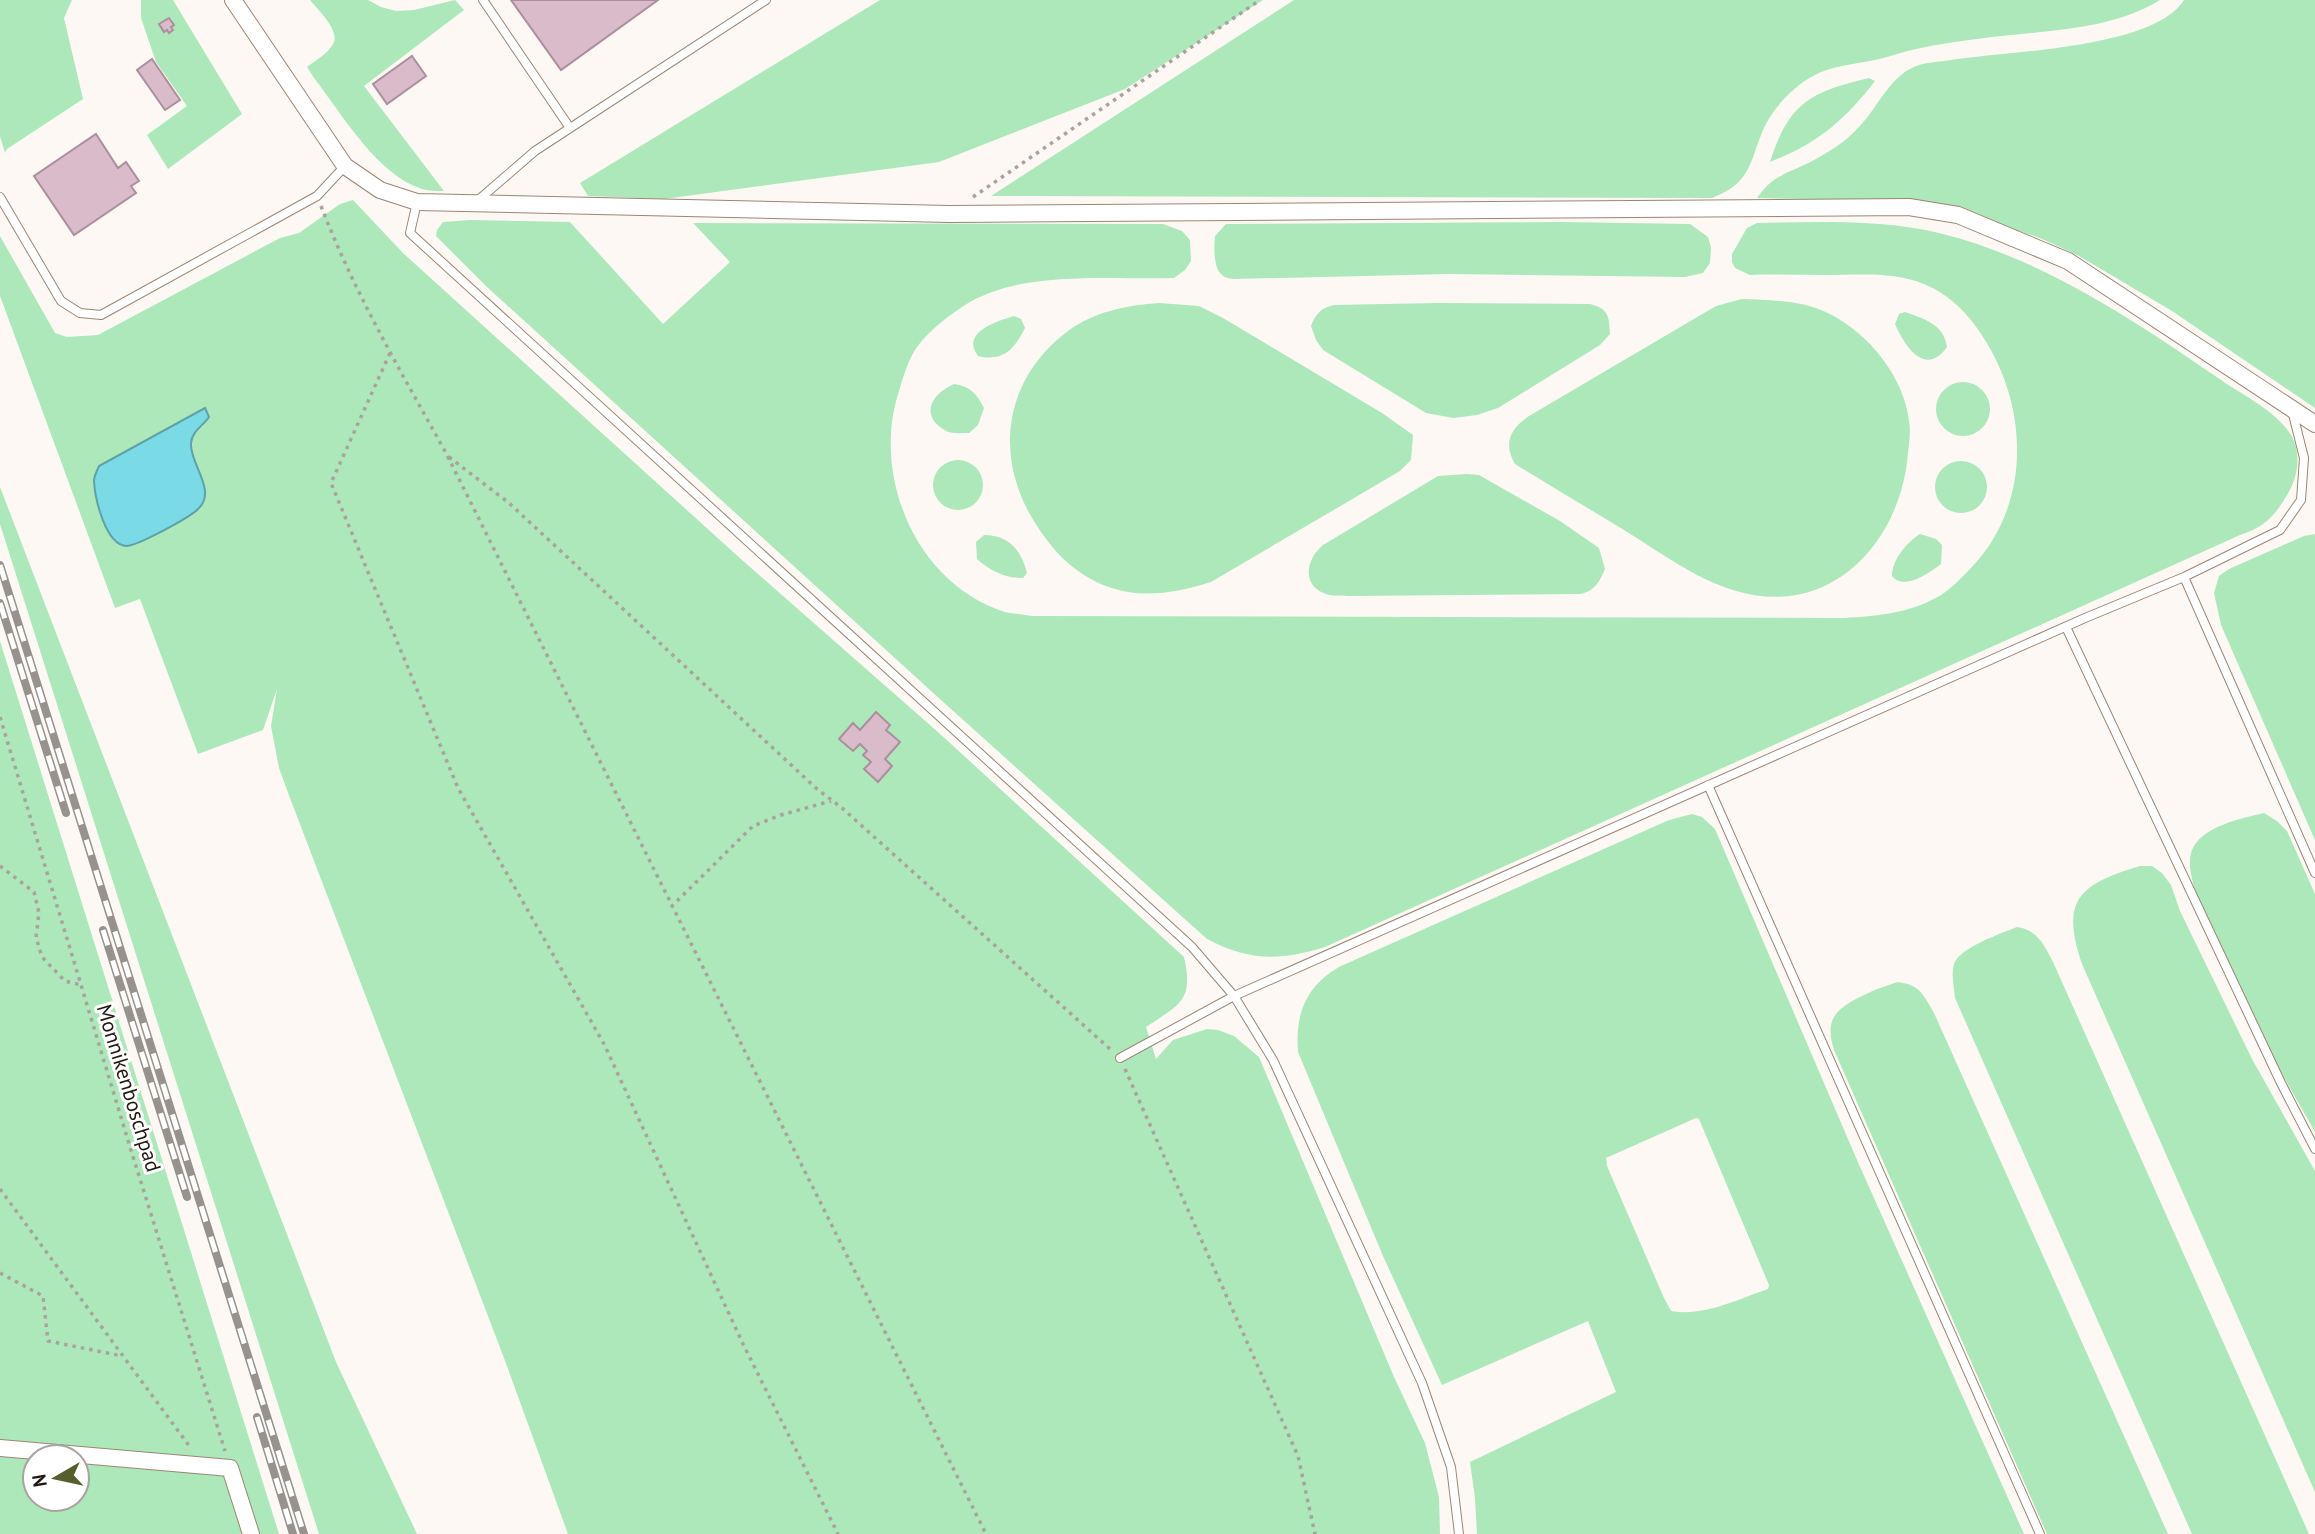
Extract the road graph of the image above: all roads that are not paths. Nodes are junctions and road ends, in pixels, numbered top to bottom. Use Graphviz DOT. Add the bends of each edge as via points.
graph roads {
  1 [pos="233,0"];
  2 [pos="483,0"];
  3 [pos="766,0"];
  4 [pos="570,128"];
  5 [pos="345,166"];
  6 [pos="0,197"];
  7 [pos="417,202"];
  8 [pos="475,203"];
  9 [pos="2292,409"];
  10 [pos="2315,424"];
  11 [pos="2184,577"];
  12 [pos="2066,627"];
  13 [pos="1708,785"];
  14 [pos="2315,873"];
  15 [pos="1234,996"];
  16 [pos="1120,1058"];
  17 [pos="2315,1149"];
  18 [pos="0,1448"];
  19 [pos="251,1534"];
  20 [pos="1459,1534"];
  21 [pos="2040,1534"];
  1 -- 5 [label="street"];
  2 -- 4 [label="lane"];
  3 -- 4 [label="lane"];
  4 -- 8 [label="lane" via="535,151"];
  5 -- 6 [label="lane" via="317,196 101,315 80,313 61,301"];
  5 -- 7 [label="street" via="380,190"];
  7 -- 8 [label="street"];
  7 -- 15 [label="lane" via="410,233 1192,947"];
  8 -- 9 [label="street" via="949,214 1909,207 1958,215 2068,261"];
  9 -- 10 [label="street"];
  9 -- 11 [label="lane" via="2304,458 2301,500 2280,530"];
  11 -- 12 [label="lane"];
  11 -- 14 [label="lane"];
  12 -- 13 [label="lane"];
  12 -- 17 [label="lane"];
  13 -- 15 [label="lane"];
  13 -- 21 [label="lane"];
  15 -- 16 [label="lane"];
  15 -- 20 [label="lane" via="1273,1060 1422,1383 1451,1466"];
  18 -- 19 [label="street" via="230,1468"];
}
